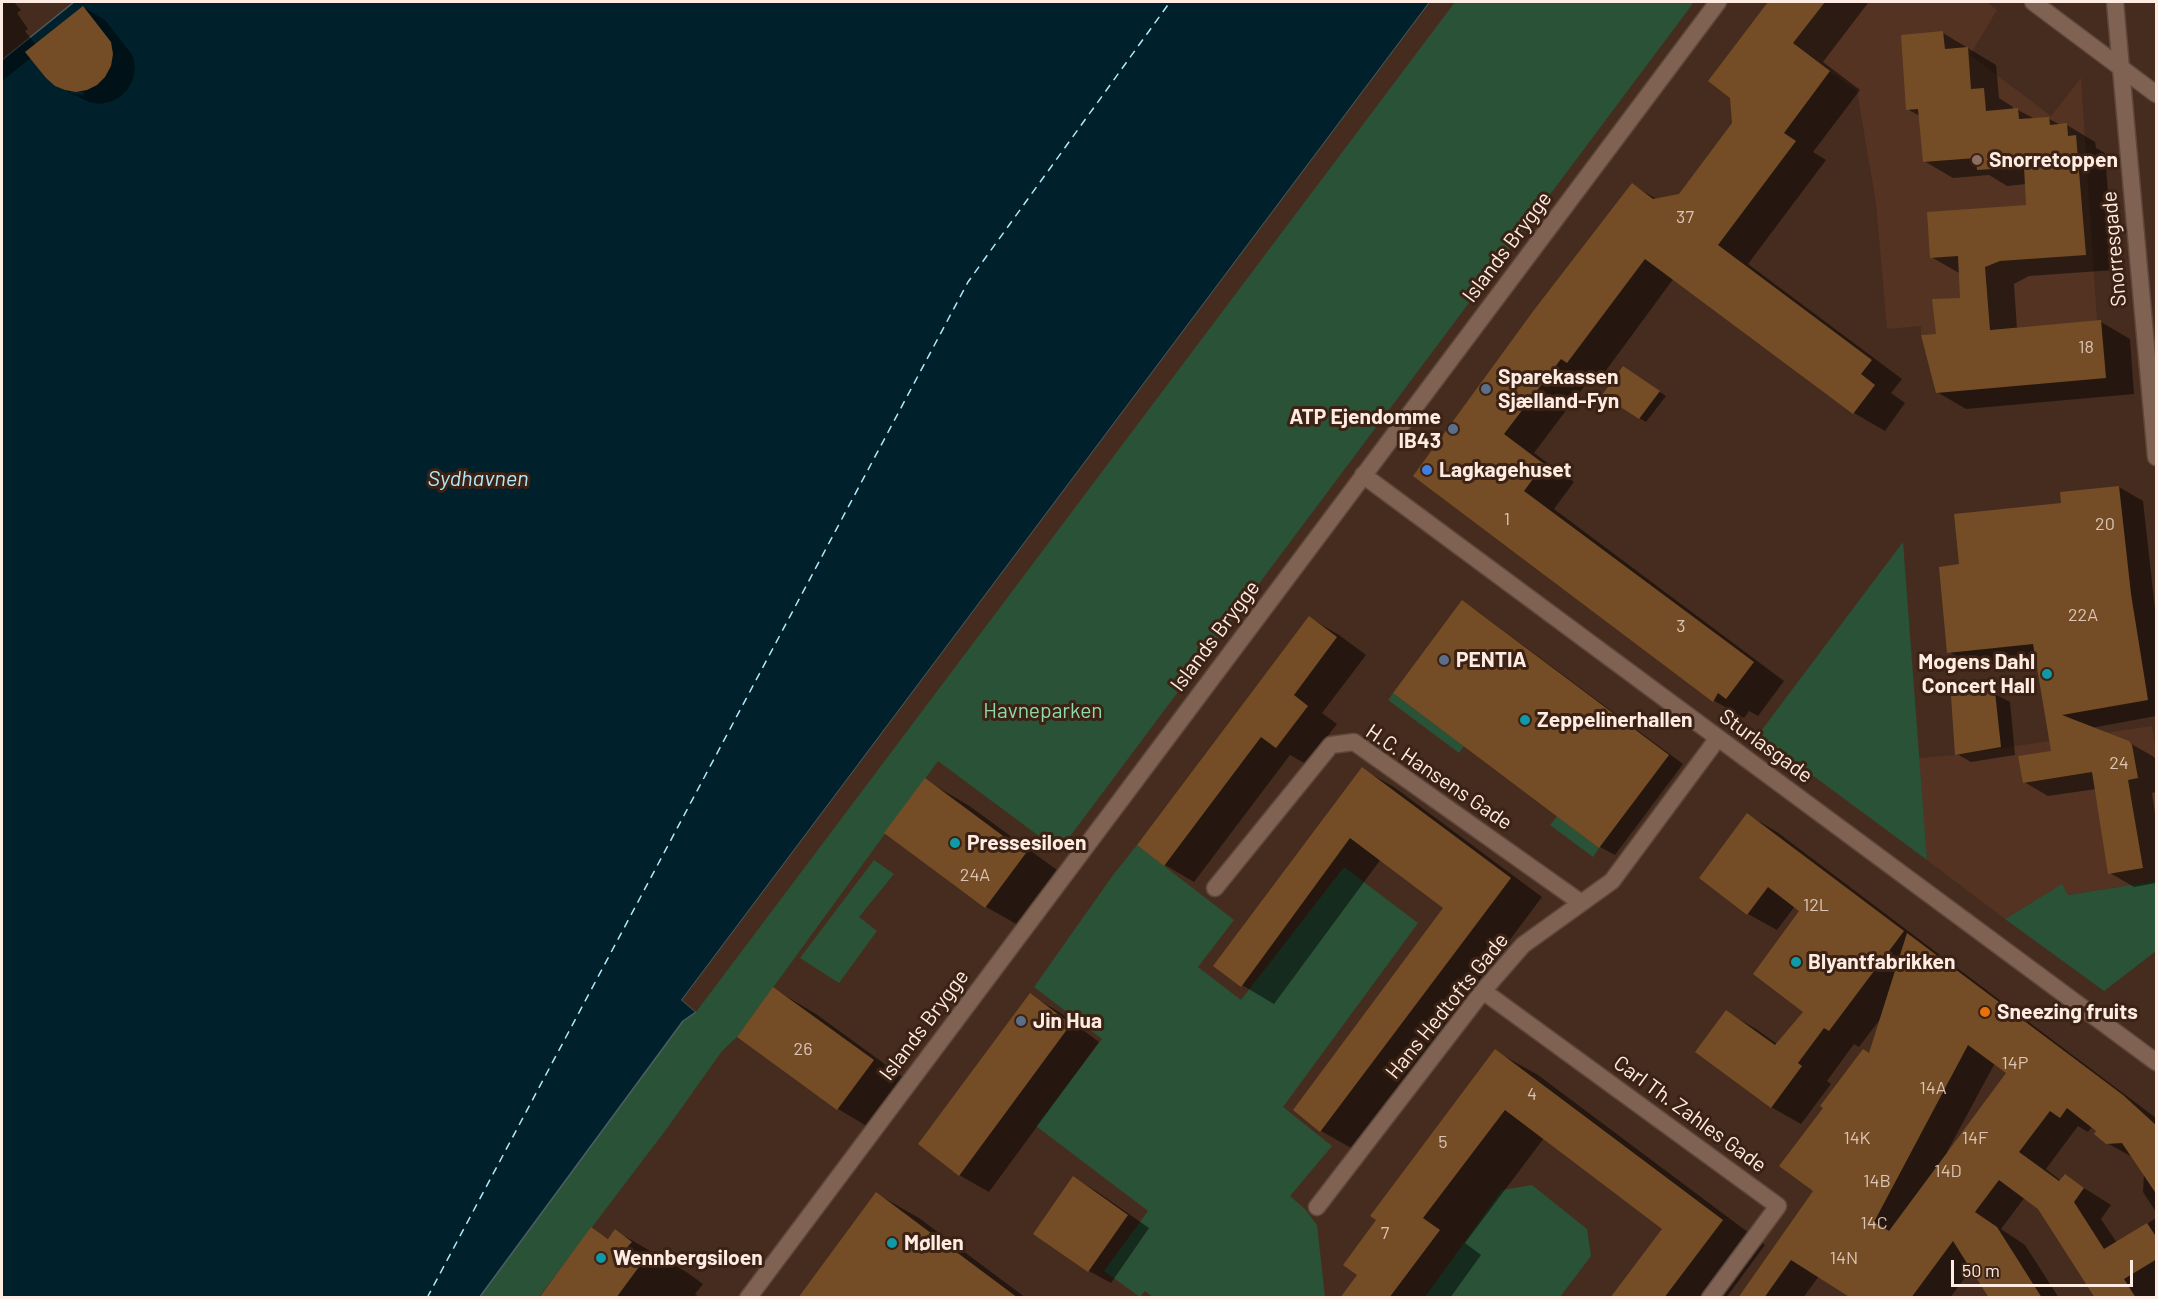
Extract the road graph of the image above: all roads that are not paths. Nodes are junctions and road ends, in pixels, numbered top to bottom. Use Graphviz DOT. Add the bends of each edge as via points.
graph roads {
  1 [pos="1718,2"];
  2 [pos="2034,2"];
  3 [pos="2115,2"];
  4 [pos="2120,68"];
  5 [pos="2157,94"];
  6 [pos="2157,457"];
  7 [pos="1363,475"];
  8 [pos="1718,738"];
  9 [pos="1215,888"];
  10 [pos="1580,902"];
  11 [pos="1483,991"];
  12 [pos="2157,1062"];
  13 [pos="1317,1207"];
  14 [pos="748,1298"];
  15 [pos="1710,1298"];
  1 -- 7 [label="street, Islands Brygge"];
  2 -- 4 [label="street"];
  3 -- 4 [label="street, Snorresgade"];
  4 -- 5 [label="street"];
  4 -- 6 [label="street, Snorresgade"];
  7 -- 8 [label="street, Sturlasgade"];
  7 -- 14 [label="street, Islands Brygge"];
  8 -- 10 [label="street, Hans Hedtofts Gade" via="1612,881"];
  8 -- 12 [label="street, Sturlasgade"];
  9 -- 10 [label="street, H.C. Hansens Gade" via="1331,745 1354,742"];
  10 -- 11 [label="street, Hans Hedtofts Gade" via="1523,945"];
  11 -- 13 [label="street, Hans Hedtofts Gade"];
  11 -- 15 [label="street, Carl Th. Zahles Gade" via="1778,1206"];
}
